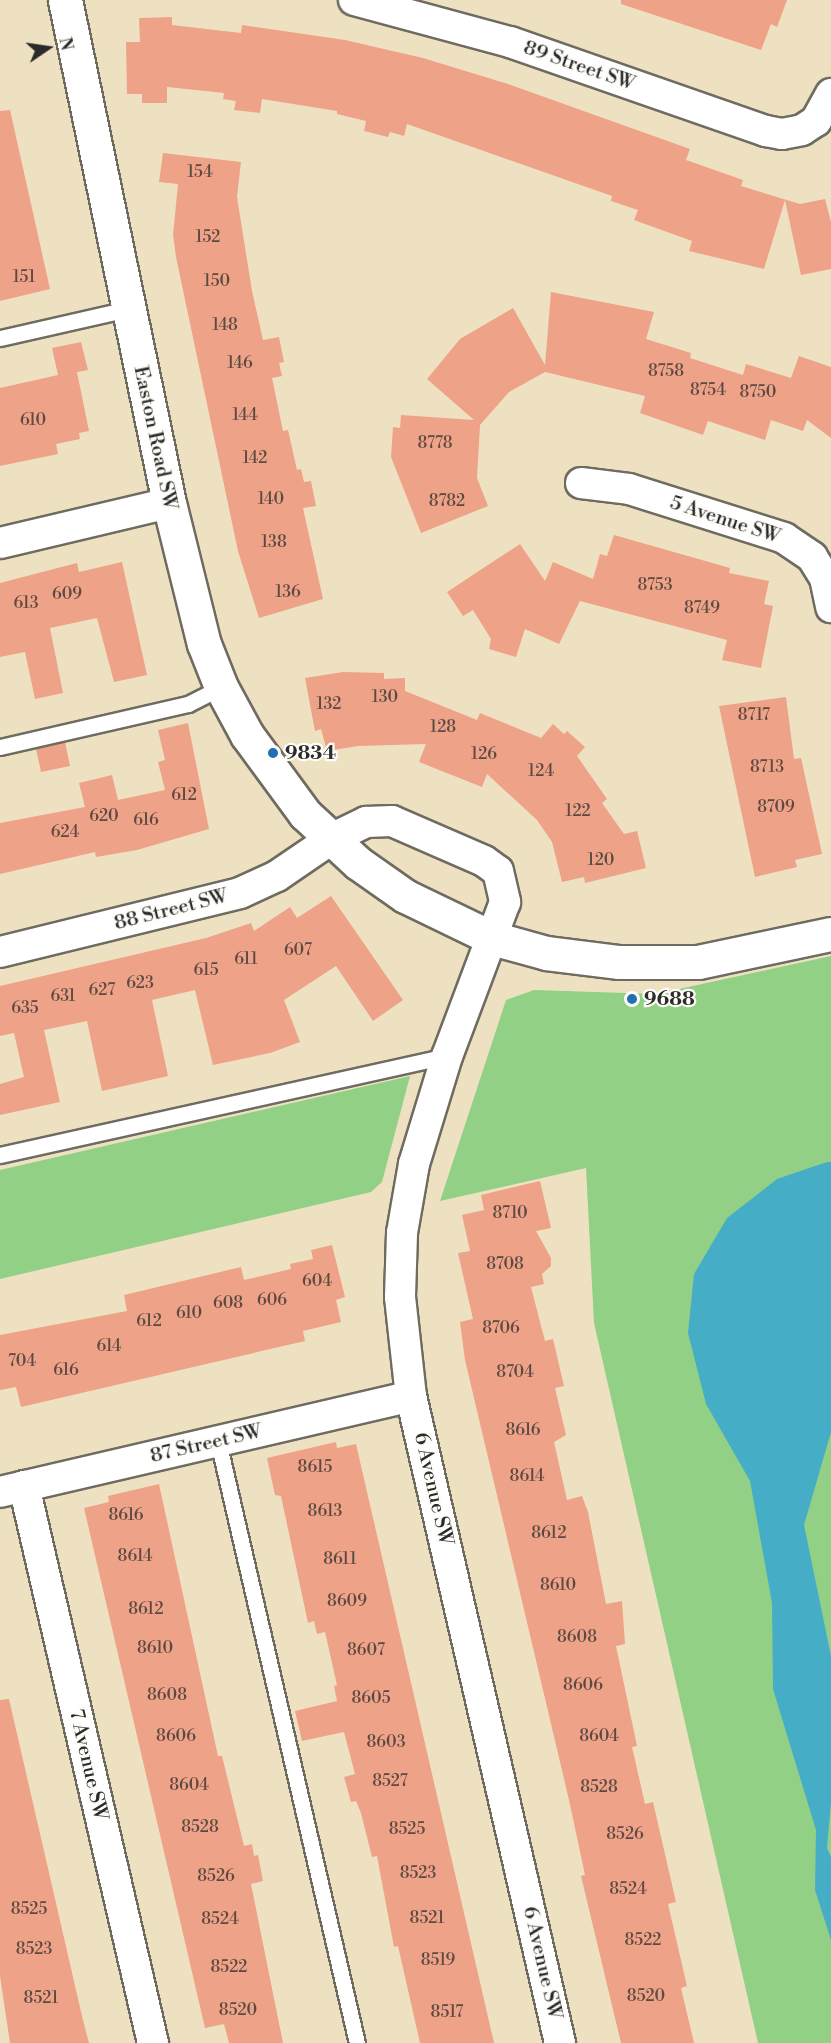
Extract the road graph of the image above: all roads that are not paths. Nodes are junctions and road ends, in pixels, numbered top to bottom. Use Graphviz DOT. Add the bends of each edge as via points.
graph roads {
  1 [pos="65,0"];
  2 [pos="354,0"];
  3 [pos="831,94"];
  4 [pos="128,309"];
  5 [pos="0,338"];
  6 [pos="581,483"];
  7 [pos="169,503"];
  8 [pos="0,543"];
  9 [pos="831,607"];
  10 [pos="221,687"];
  11 [pos="0,747"];
  12 [pos="331,839"];
  13 [pos="831,934"];
  14 [pos="492,938"];
  15 [pos="0,952"];
  16 [pos="447,1056"];
  17 [pos="0,1155"];
  18 [pos="411,1396"];
  19 [pos="218,1441"];
  20 [pos="12,1489"];
  21 [pos="153,2043"];
  22 [pos="357,2043"];
  23 [pos="560,2043"];
  1 -- 4 [label="street, Easton Road SW"];
  2 -- 3 [label="street, 89 Street SW" via="510,42 766,131 782,134 802,130 816,121"];
  4 -- 5 [label="lane"];
  4 -- 7 [label="street, Easton Road SW"];
  6 -- 9 [label="street, 5 Avenue SW" via="630,489 784,538 812,557 825,579"];
  7 -- 8 [label="street"];
  7 -- 10 [label="street, Easton Road SW" via="191,598"];
  10 -- 11 [label="lane" via="188,704"];
  10 -- 12 [label="street, Easton Road SW" via="276,777"];
  12 -- 14 [label="street, Easton Road SW" via="405,896"];
  12 -- 14 [label="street" via="366,822 392,821 484,861 498,871 505,894"];
  12 -- 15 [label="street, 88 Street SW" via="277,876 240,892"];
  13 -- 14 [label="street, Easton Road SW" via="730,957 664,964 576,958"];
  14 -- 16 [label="street, 6 Avenue SW"];
  16 -- 17 [label="lane"];
  16 -- 18 [label="street, 6 Avenue SW" via="414,1164 402,1233 400,1297"];
  18 -- 19 [label="street, 87 Street SW"];
  18 -- 23 [label="street, 6 Avenue SW"];
  19 -- 20 [label="street, 87 Street SW"];
  19 -- 22 [label="lane"];
  20 -- 21 [label="street, 7 Avenue SW"];
}
